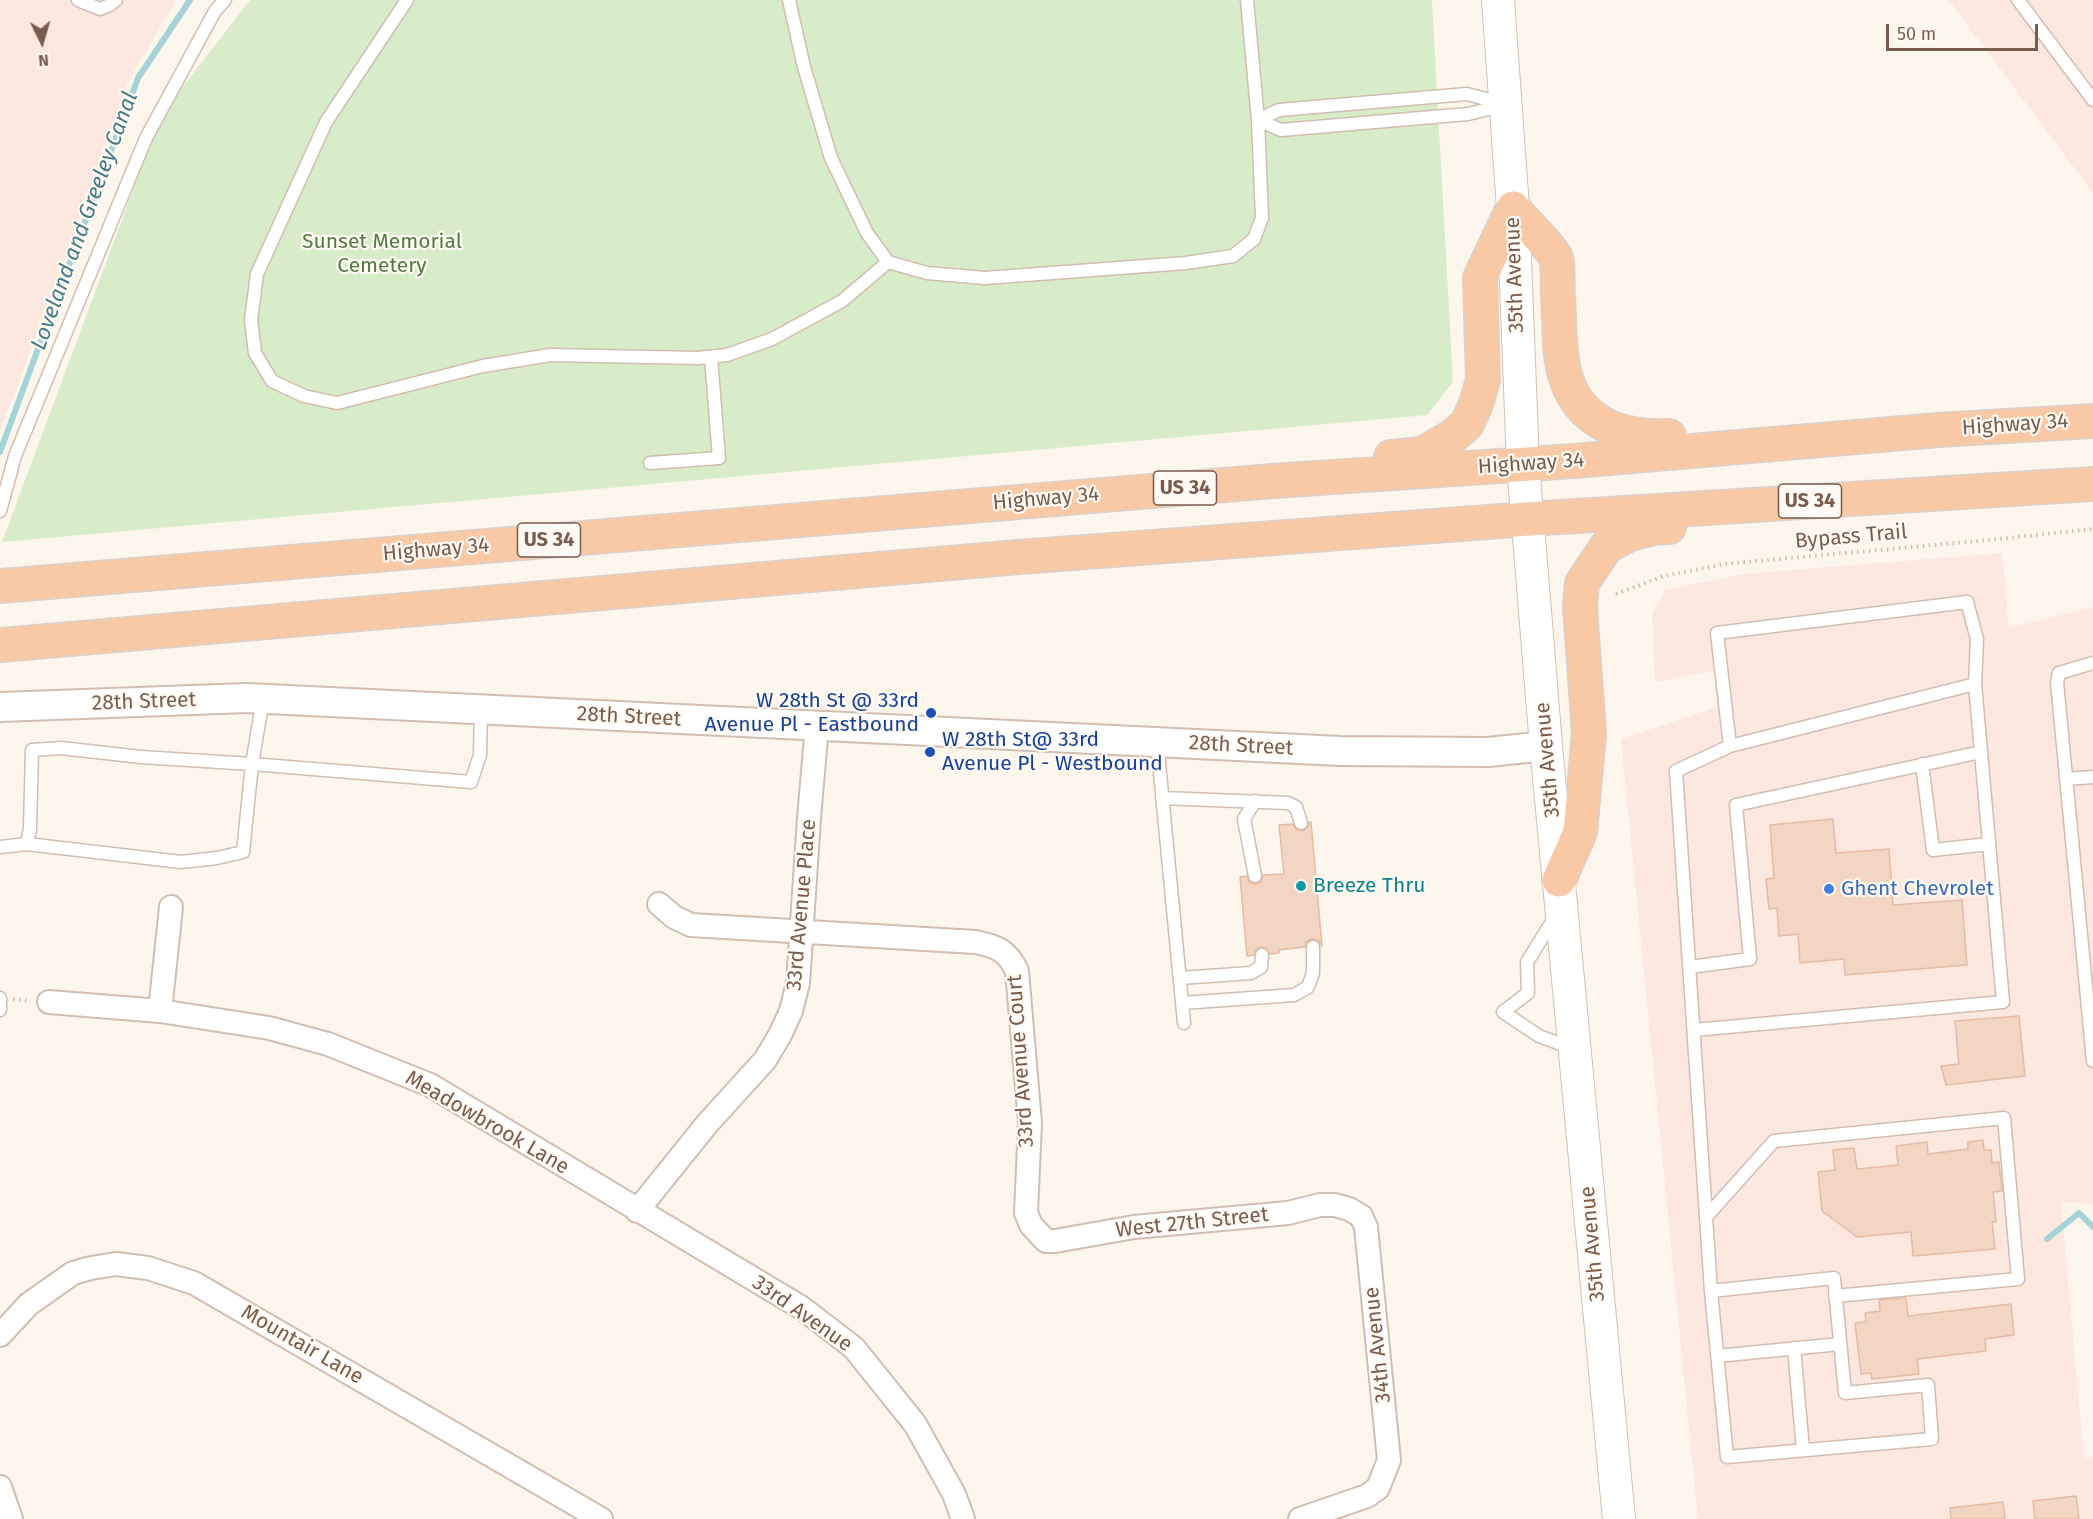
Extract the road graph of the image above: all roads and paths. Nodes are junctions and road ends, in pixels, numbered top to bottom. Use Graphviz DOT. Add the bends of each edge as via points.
graph roads {
  1 [pos="78,0"];
  2 [pos="116,0"];
  3 [pos="225,0"];
  4 [pos="407,0"];
  5 [pos="789,0"];
  6 [pos="1247,0"];
  7 [pos="1498,0"];
  8 [pos="2018,0"];
  9 [pos="2093,100"];
  10 [pos="1506,105"];
  11 [pos="1258,120"];
  12 [pos="1513,208"];
  13 [pos="888,262"];
  14 [pos="711,357"];
  15 [pos="2093,420"];
  16 [pos="1938,430"];
  17 [pos="650,463"];
  18 [pos="1523,464"];
  19 [pos="1273,481"];
  20 [pos="2093,484"];
  21 [pos="2093,498"];
  22 [pos="0,512"];
  23 [pos="1528,519"];
  24 [pos="2093,529"];
  25 [pos="0,586"];
  26 [pos="1616,594"];
  27 [pos="0,645"];
  28 [pos="2093,663"];
  29 [pos="1975,684"];
  30 [pos="263,699"];
  31 [pos="0,707"];
  32 [pos="482,710"];
  33 [pos="817,726"];
  34 [pos="1157,742"];
  35 [pos="1546,746"];
  36 [pos="1730,746"];
  37 [pos="1981,752"];
  38 [pos="252,764"];
  39 [pos="1922,764"];
  40 [pos="2093,777"];
  41 [pos="2066,779"];
  42 [pos="1162,798"];
  43 [pos="1255,801"];
  44 [pos="1301,823"];
  45 [pos="27,844"];
  46 [pos="1989,844"];
  47 [pos="0,847"];
  48 [pos="1255,876"];
  49 [pos="1560,894"];
  50 [pos="659,904"];
  51 [pos="171,907"];
  52 [pos="802,932"];
  53 [pos="1313,947"];
  54 [pos="1262,955"];
  55 [pos="2088,962"];
  56 [pos="1690,967"];
  57 [pos="1180,978"];
  58 [pos="0,1002"];
  59 [pos="49,1002"];
  60 [pos="1182,1004"];
  61 [pos="160,1011"];
  62 [pos="1184,1023"];
  63 [pos="1694,1030"];
  64 [pos="1575,1050"];
  65 [pos="2093,1061"];
  66 [pos="1349,1209"];
  67 [pos="637,1211"];
  68 [pos="1706,1217"];
  69 [pos="1037,1234"];
  70 [pos="1711,1291"];
  71 [pos="1835,1296"];
  72 [pos="0,1335"];
  73 [pos="1840,1344"];
  74 [pos="1794,1348"];
  75 [pos="1717,1356"];
  76 [pos="1803,1450"];
  77 [pos="0,1487"];
  78 [pos="11,1519"];
  79 [pos="601,1519"];
  80 [pos="963,1519"];
  81 [pos="1300,1519"];
  82 [pos="1619,1519"];
  1 -- 2 [label="lane" via="100,9"];
  3 -- 22 [label="lane" via="215,11 146,138 15,456"];
  4 -- 14 [label="lane" via="326,122 257,274 251,320 255,353 272,381 304,396 337,402 483,366 550,355"];
  5 -- 13 [label="lane" via="831,158 867,233"];
  6 -- 11 [label="lane"];
  7 -- 10 [label="main road, 35th Avenue"];
  8 -- 9 [label="lane"];
  10 -- 11 [label="lane" via="1468,114 1281,130"];
  10 -- 11 [label="lane" via="1467,94 1279,110"];
  10 -- 12 [label="main road, 35th Avenue"];
  11 -- 13 [label="lane" via="1262,218 1254,239 1233,256 985,278 927,273"];
  12 -- 16 [label="highway" via="1556,258 1565,375 1576,399 1594,419 1609,428 1652,437 1906,426"];
  12 -- 18 [label="main road, 35th Avenue"];
  12 -- 19 [label="highway" via="1480,278 1483,380 1467,423 1422,454 1310,465"];
  13 -- 14 [label="lane" via="842,301 772,339"];
  14 -- 17 [label="lane" via="719,458"];
  15 -- 16 [label="highway, Highway 34 / US 34"];
  16 -- 18 [label="highway, Highway 34 / US 34"];
  18 -- 19 [label="highway, Highway 34 / US 34"];
  18 -- 23 [label="main road, 35th Avenue"];
  19 -- 25 [label="highway, Highway 34 / US 34"];
  20 -- 23 [label="highway, US 34"];
  21 -- 49 [label="highway" via="1653,528 1607,546 1582,583 1580,607 1589,734 1580,832"];
  23 -- 27 [label="highway, US 34" via="1019,556"];
  23 -- 35 [label="main road, 35th Avenue"];
  24 -- 26 [label="path, Bypass Trail" via="1724,564 1664,576"];
  28 -- 41 [label="lane" via="2059,673"];
  29 -- 36 [label="lane"];
  29 -- 36 [label="lane" via="1977,639 1967,602 1717,633"];
  29 -- 37 [label="lane"];
  30 -- 31 [label="street, 28th Street"];
  30 -- 32 [label="street, 28th Street"];
  30 -- 38 [label="lane"];
  32 -- 33 [label="street, 28th Street"];
  32 -- 38 [label="lane" via="480,755 471,782"];
  33 -- 34 [label="street, 28th Street"];
  33 -- 52 [label="street, 33rd Avenue Place"];
  34 -- 35 [label="street, 28th Street" via="1488,753"];
  34 -- 42 [label="lane"];
  35 -- 49 [label="main road, 35th Avenue"];
  36 -- 56 [label="lane" via="1676,771"];
  37 -- 39 [label="lane"];
  37 -- 46 [label="lane"];
  38 -- 45 [label="lane" via="243,852 181,862"];
  38 -- 45 [label="lane" via="62,748 32,750"];
  39 -- 46 [label="lane" via="1933,850"];
  39 -- 56 [label="lane" via="1736,805 1750,960"];
  40 -- 41 [label="lane"];
  41 -- 55 [label="lane"];
  42 -- 43 [label="lane"];
  42 -- 57 [label="lane"];
  43 -- 44 [label="lane" via="1288,802 1296,807"];
  43 -- 48 [label="lane" via="1244,819"];
  45 -- 47 [label="lane"];
  46 -- 63 [label="lane" via="2003,1002"];
  49 -- 64 [label="main road, 35th Avenue"];
  49 -- 64 [label="lane" via="1527,962 1528,993 1503,1012 1539,1035"];
  50 -- 52 [label="street" via="691,925"];
  51 -- 61 [label="street"];
  52 -- 67 [label="street, 33rd Avenue Place" via="798,983 780,1035 765,1060"];
  52 -- 69 [label="street, 33rd Avenue Court" via="975,942 992,945 1011,958 1017,971 1030,1123 1026,1212"];
  53 -- 60 [label="lane" via="1313,973 1308,987 1294,995"];
  54 -- 57 [label="lane" via="1260,967 1251,973"];
  55 -- 65 [label="lane"];
  56 -- 63 [label="lane"];
  57 -- 60 [label="lane"];
  58 -- 59 [label="path"];
  59 -- 61 [label="street, Meadowbrook Lane"];
  60 -- 62 [label="lane"];
  61 -- 67 [label="street, Meadowbrook Lane" via="289,1033 328,1044 420,1081"];
  63 -- 68 [label="lane"];
  64 -- 82 [label="main road, 35th Avenue"];
  66 -- 69 [label="street, West 27th Street" via="1320,1205 1288,1213 1134,1227 1055,1241"];
  66 -- 81 [label="street, 34th Avenue" via="1361,1216 1366,1227 1389,1460 1378,1488 1367,1496"];
  67 -- 80 [label="street, 33rd Avenue" via="802,1308 854,1348 915,1424 954,1494"];
  68 -- 70 [label="lane"];
  68 -- 71 [label="lane" via="1774,1141 2004,1118 2018,1279"];
  70 -- 71 [label="lane" via="1834,1278"];
  70 -- 75 [label="lane"];
  71 -- 73 [label="lane"];
  72 -- 79 [label="street, Mountair Lane" via="29,1304 73,1273 116,1264 195,1282"];
  73 -- 74 [label="lane"];
  73 -- 76 [label="lane" via="1845,1393 1928,1385 1932,1439"];
  74 -- 75 [label="lane"];
  74 -- 76 [label="lane"];
  75 -- 76 [label="lane" via="1727,1457"];
  77 -- 78 [label="street"];
}
